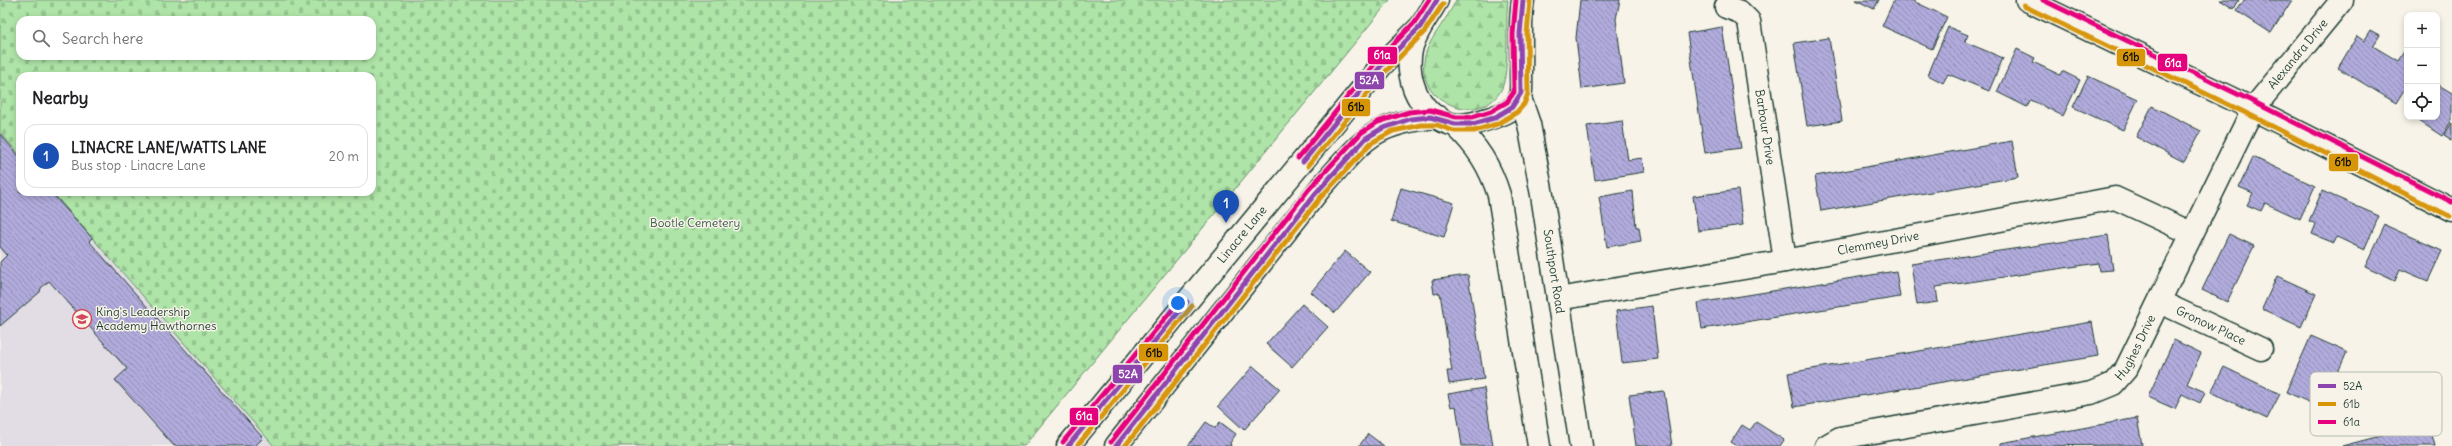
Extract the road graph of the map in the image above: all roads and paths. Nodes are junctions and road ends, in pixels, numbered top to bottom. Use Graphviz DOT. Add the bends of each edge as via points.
graph roads {
  1 [pos="1437,0"];
  2 [pos="1523,0"];
  3 [pos="2026,0"];
  4 [pos="2342,0"];
  5 [pos="1726,7"];
  6 [pos="1420,28"];
  7 [pos="1520,98"];
  8 [pos="2253,109"];
  9 [pos="1446,121"];
  10 [pos="2452,210"];
  11 [pos="2191,233"];
  12 [pos="1786,261"];
  13 [pos="1558,299"];
  14 [pos="2160,302"];
  15 [pos="2261,349"];
  16 [pos="1068,446"];
  17 [pos="1116,446"];
  18 [pos="1539,446"];
  19 [pos="1581,446"];
  20 [pos="1826,446"];
  1 -- 6 [label="street"];
  2 -- 7 [label="street, Southport Road"];
  3 -- 8 [label="street"];
  4 -- 8 [label="street, Alexandra Drive"];
  5 -- 12 [label="street, Barbour Drive" via="1740,12 1749,21"];
  6 -- 9 [label="street" via="1412,46 1410,59 1413,85 1426,109"];
  6 -- 16 [label="street, Linacre Lane" via="1381,66"];
  7 -- 9 [label="street" via="1513,108 1502,115 1474,124"];
  7 -- 13 [label="street, Southport Road" via="1529,124"];
  8 -- 10 [label="street"];
  8 -- 11 [label="street, Hughes Drive"];
  9 -- 17 [label="street" via="1392,124 1368,137 1322,186"];
  9 -- 18 [label="street" via="1474,144 1486,160 1499,195"];
  11 -- 12 [label="street, Clemmey Drive" via="2115,198"];
  11 -- 14 [label="street, Hughes Drive"];
  12 -- 13 [label="street, Clemmey Drive"];
  13 -- 19 [label="street, Southport Road"];
  14 -- 15 [label="street, Gronow Place"];
  14 -- 20 [label="street, Hughes Drive" via="2121,377 2104,389 1840,438"];
}
